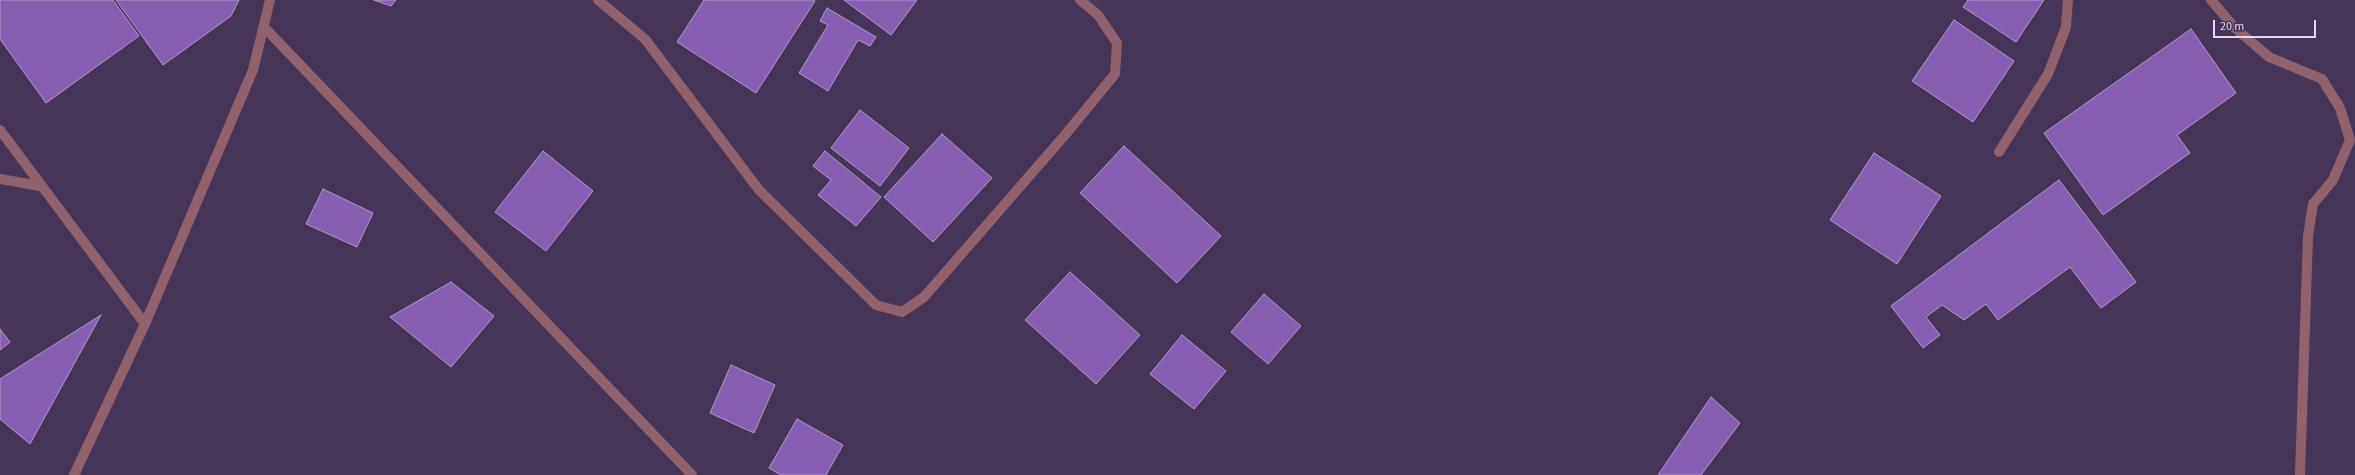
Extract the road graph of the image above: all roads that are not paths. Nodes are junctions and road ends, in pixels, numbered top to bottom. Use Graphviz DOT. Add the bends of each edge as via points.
graph roads {
  1 [pos="270,0"];
  2 [pos="598,0"];
  3 [pos="1080,0"];
  4 [pos="2068,0"];
  5 [pos="2211,0"];
  6 [pos="264,27"];
  7 [pos="0,130"];
  8 [pos="2000,152"];
  9 [pos="0,179"];
  10 [pos="40,186"];
  11 [pos="145,324"];
  12 [pos="74,475"];
  13 [pos="692,475"];
  14 [pos="2300,475"];
  1 -- 6 [label="street"];
  2 -- 3 [label="street" via="644,39 759,190 876,305 902,312 924,297 1115,74 1117,43 1098,15"];
  4 -- 8 [label="street" via="2066,27 2048,74"];
  5 -- 14 [label="street" via="2235,28 2269,57 2322,79 2340,108 2350,140 2333,180 2313,204 2308,236"];
  6 -- 11 [label="street" via="253,70"];
  6 -- 13 [label="street"];
  7 -- 10 [label="street"];
  9 -- 10 [label="street"];
  10 -- 11 [label="street"];
  11 -- 12 [label="street"];
}
